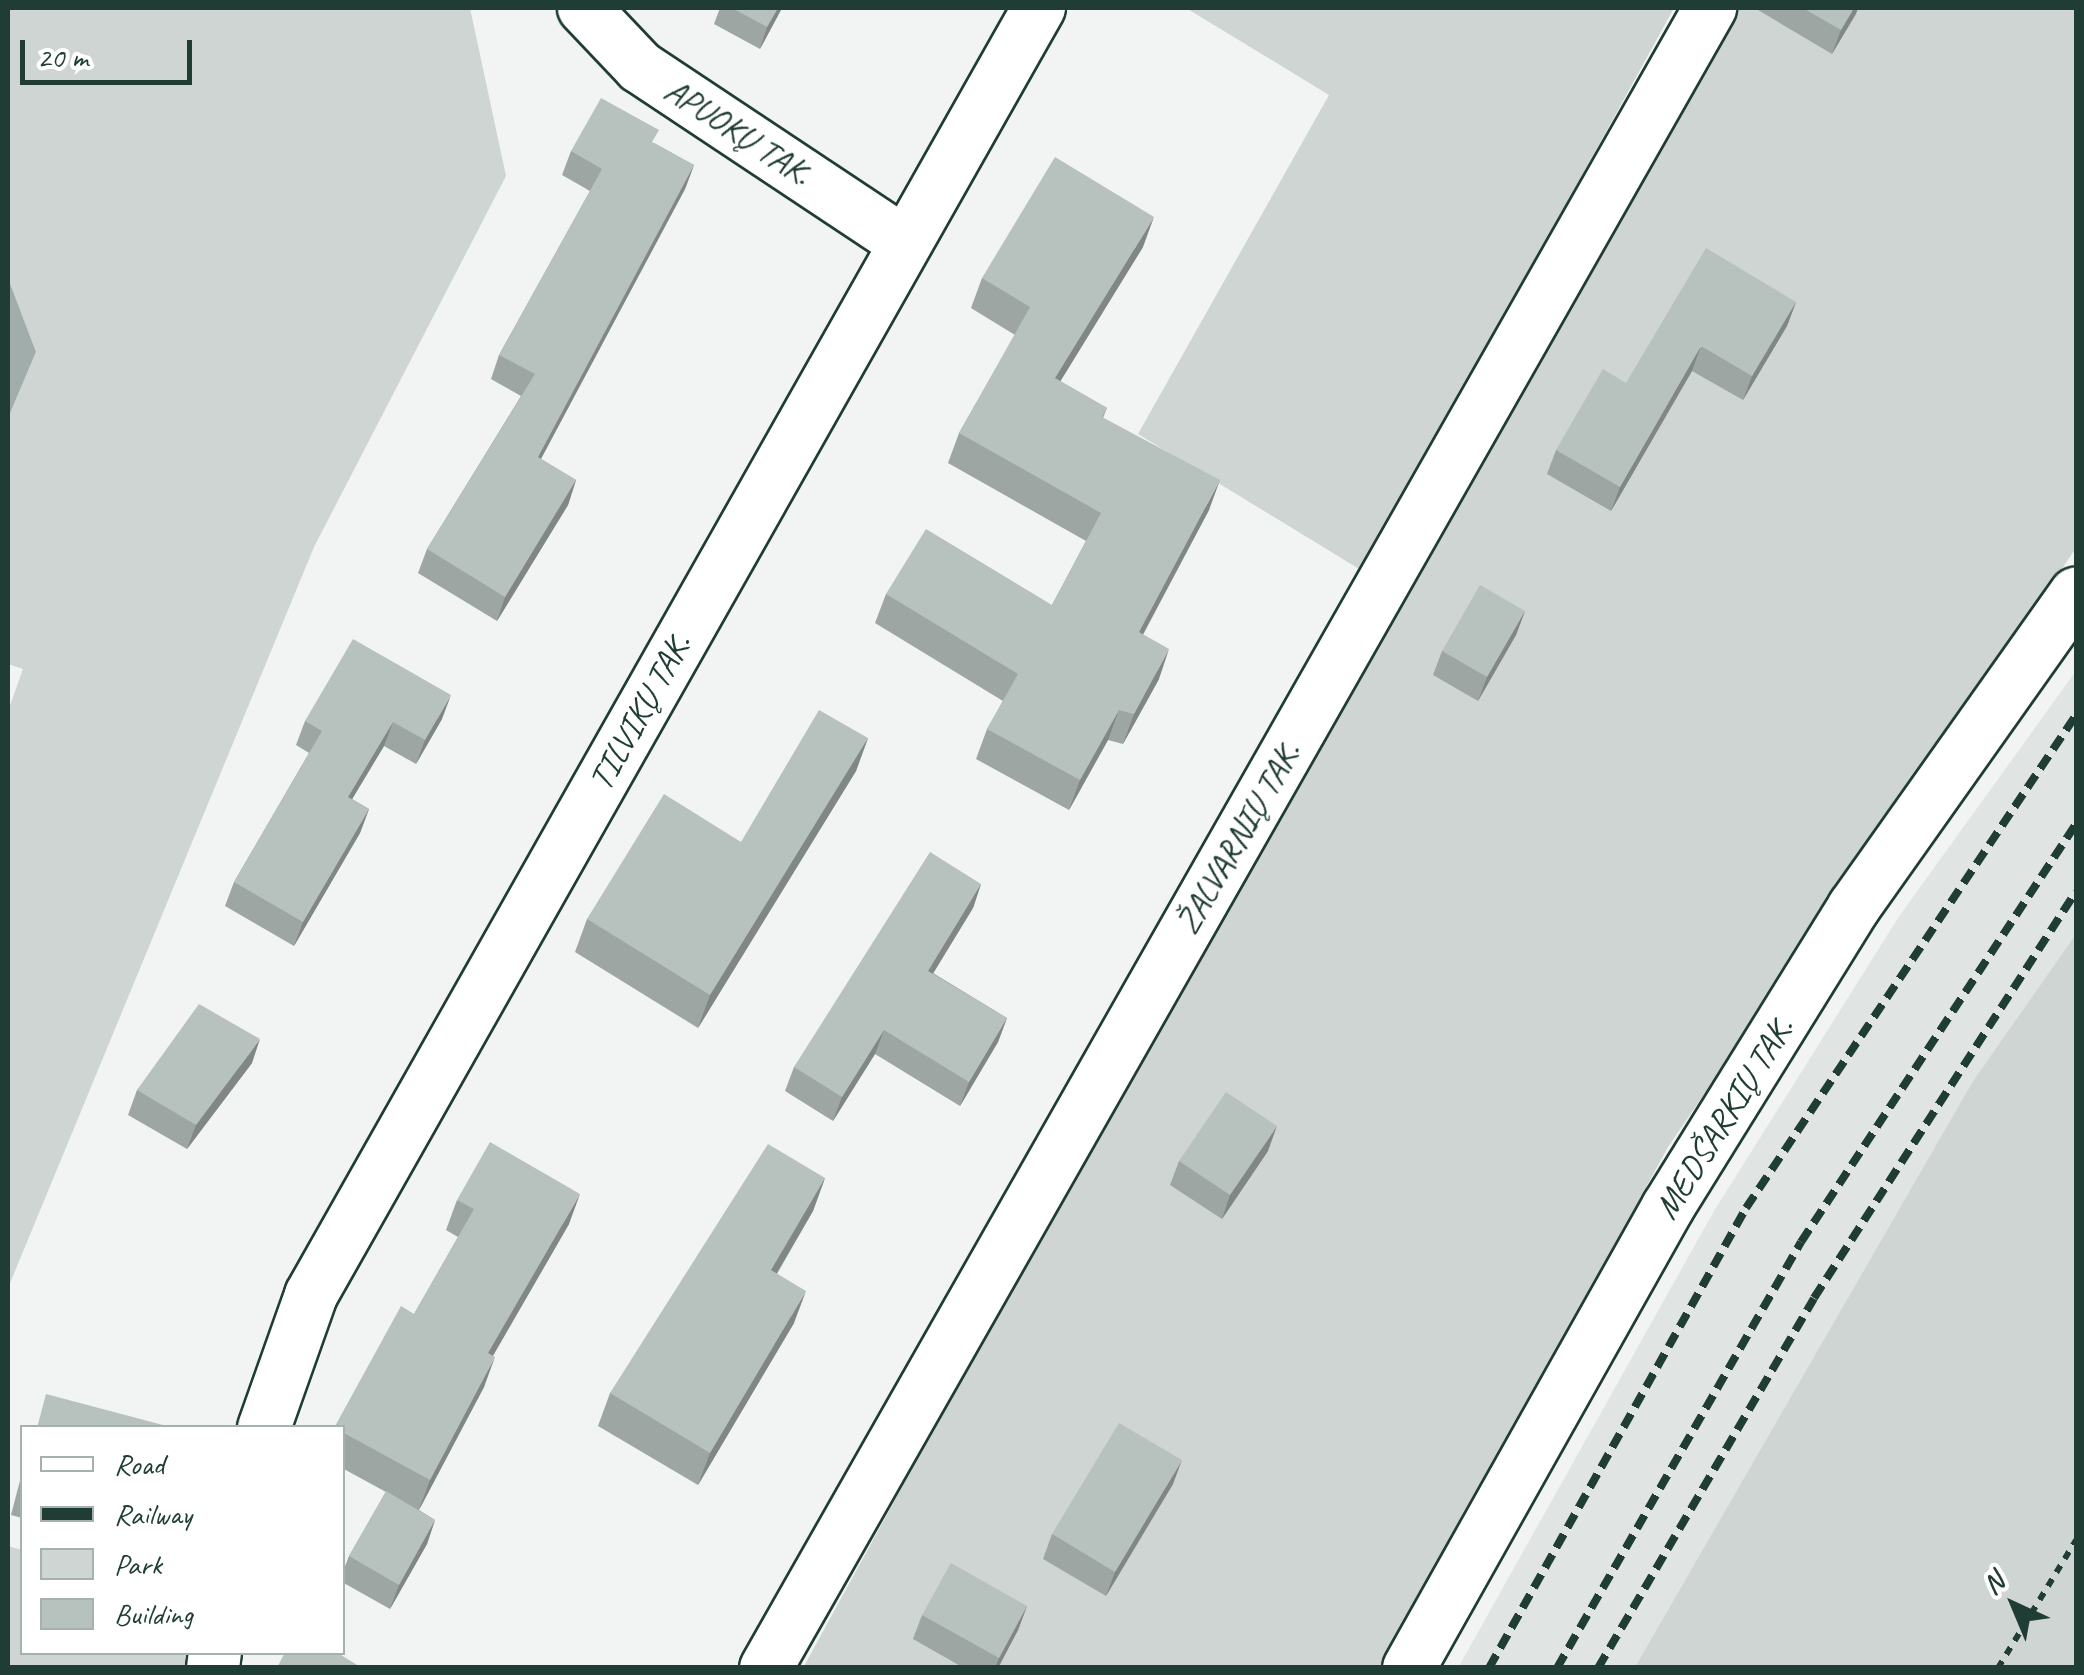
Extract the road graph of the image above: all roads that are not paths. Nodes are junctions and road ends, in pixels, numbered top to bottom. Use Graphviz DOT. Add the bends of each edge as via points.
graph roads {
  1 [pos="584,8"];
  2 [pos="1039,8"];
  3 [pos="1710,8"];
  4 [pos="905,242"];
  5 [pos="2076,594"];
  6 [pos="265,1425"];
  7 [pos="766,1668"];
  8 [pos="1409,1668"];
  1 -- 4 [label="street, APUOKŲ TAK." via="640,67"];
  2 -- 4 [label="street, TILVIKŲ TAK."];
  3 -- 7 [label="street, ŽALVARNIŲ TAK."];
  4 -- 6 [label="street, TILVIKŲ TAK." via="311,1295"];
  5 -- 8 [label="street, MEDŠARKIŲ TAK." via="1844,924 1668,1207"];
}
